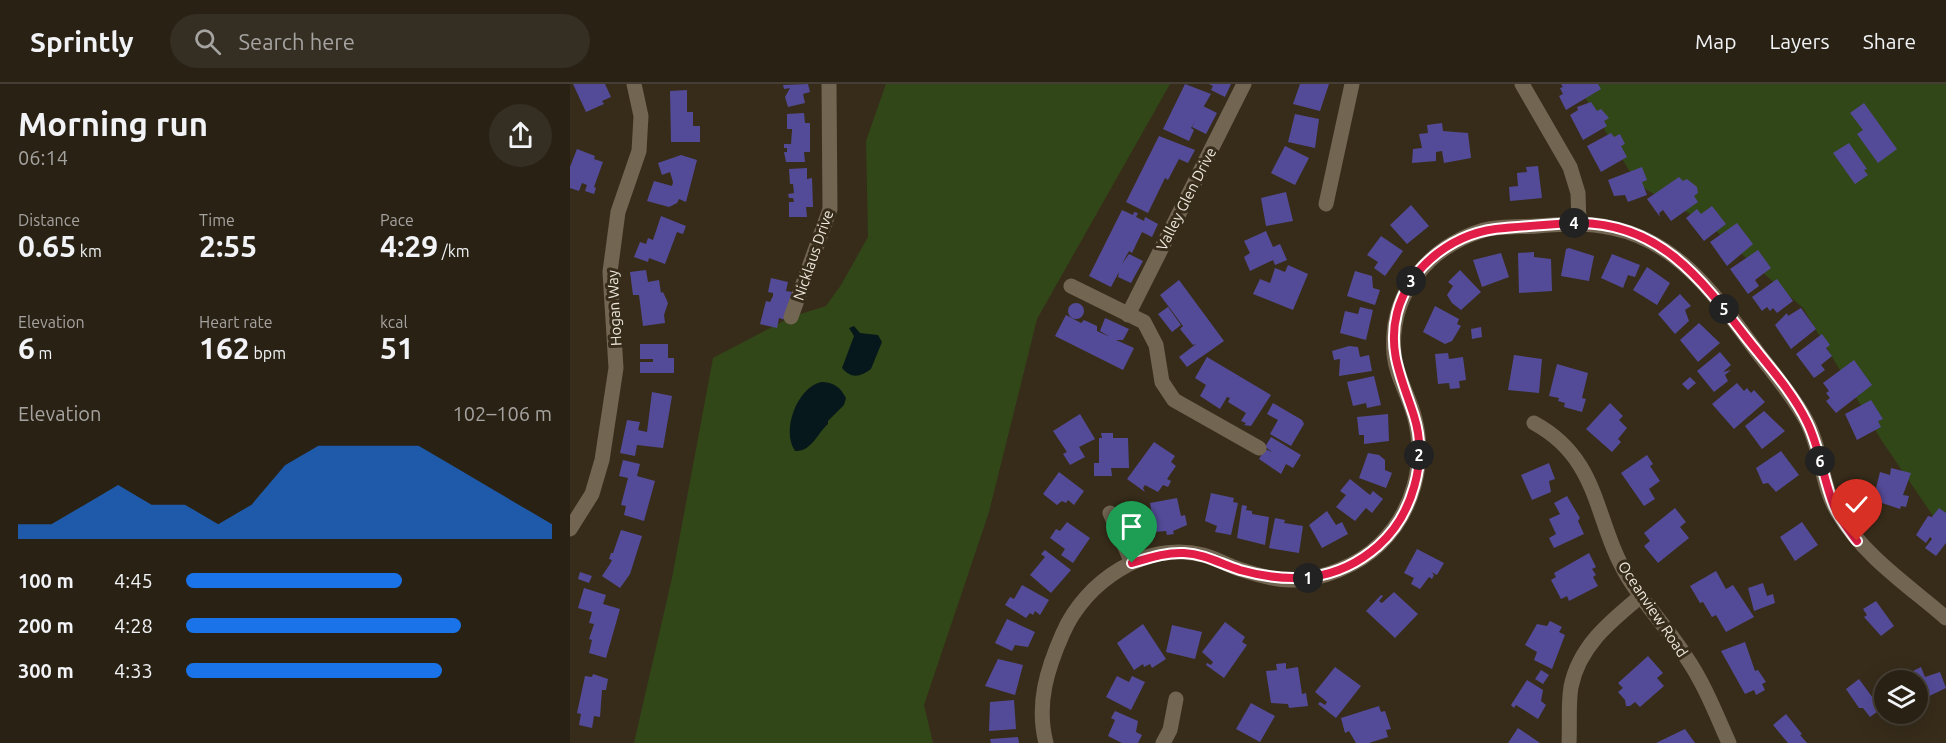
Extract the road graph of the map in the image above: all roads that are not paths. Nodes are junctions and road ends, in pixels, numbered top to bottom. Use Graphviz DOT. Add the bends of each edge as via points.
graph roads {
  1 [pos="634,84"];
  2 [pos="829,84"];
  3 [pos="1244,84"];
  4 [pos="1352,84"];
  5 [pos="1522,84"];
  6 [pos="1326,204"];
  7 [pos="1579,223"];
  8 [pos="1071,286"];
  9 [pos="1128,315"];
  10 [pos="791,318"];
  11 [pos="1534,423"];
  12 [pos="1258,448"];
  13 [pos="1110,513"];
  14 [pos="570,529"];
  15 [pos="1132,563"];
  16 [pos="1641,596"];
  17 [pos="1946,618"];
  18 [pos="1176,699"];
  19 [pos="1046,743"];
  20 [pos="1163,743"];
  21 [pos="1569,743"];
  22 [pos="1729,743"];
  1 -- 14 [label="street, Hogan Way" via="641,116 639,151 618,212 610,272 616,368 602,460 592,494"];
  2 -- 10 [label="street, Nicklaus Drive" via="830,209"];
  3 -- 9 [label="street, Valley Glen Drive"];
  4 -- 6 [label="street"];
  5 -- 7 [label="street" via="1570,167 1578,193"];
  7 -- 15 [label="street" via="1488,229 1452,242 1436,253 1411,281 1397,313 1394,352 1416,419 1420,457 1415,487 1401,517 1379,545 1351,565 1290,580 1181,552"];
  7 -- 17 [label="street" via="1614,228 1645,239 1672,254 1703,281 1808,422 1835,509 1857,541"];
  8 -- 9 [label="street"];
  9 -- 12 [label="street" via="1144,322 1156,345 1162,382 1174,400"];
  11 -- 16 [label="street, Oceanview Road" via="1550,432 1581,464 1593,486 1610,541"];
  13 -- 15 [label="street"];
  15 -- 19 [label="street" via="1113,572 1082,599 1068,621 1051,659 1041,700"];
  16 -- 21 [label="street" via="1603,628 1583,655 1571,687"];
  16 -- 22 [label="street, Oceanview Road" via="1686,656"];
  18 -- 20 [label="street"];
}
